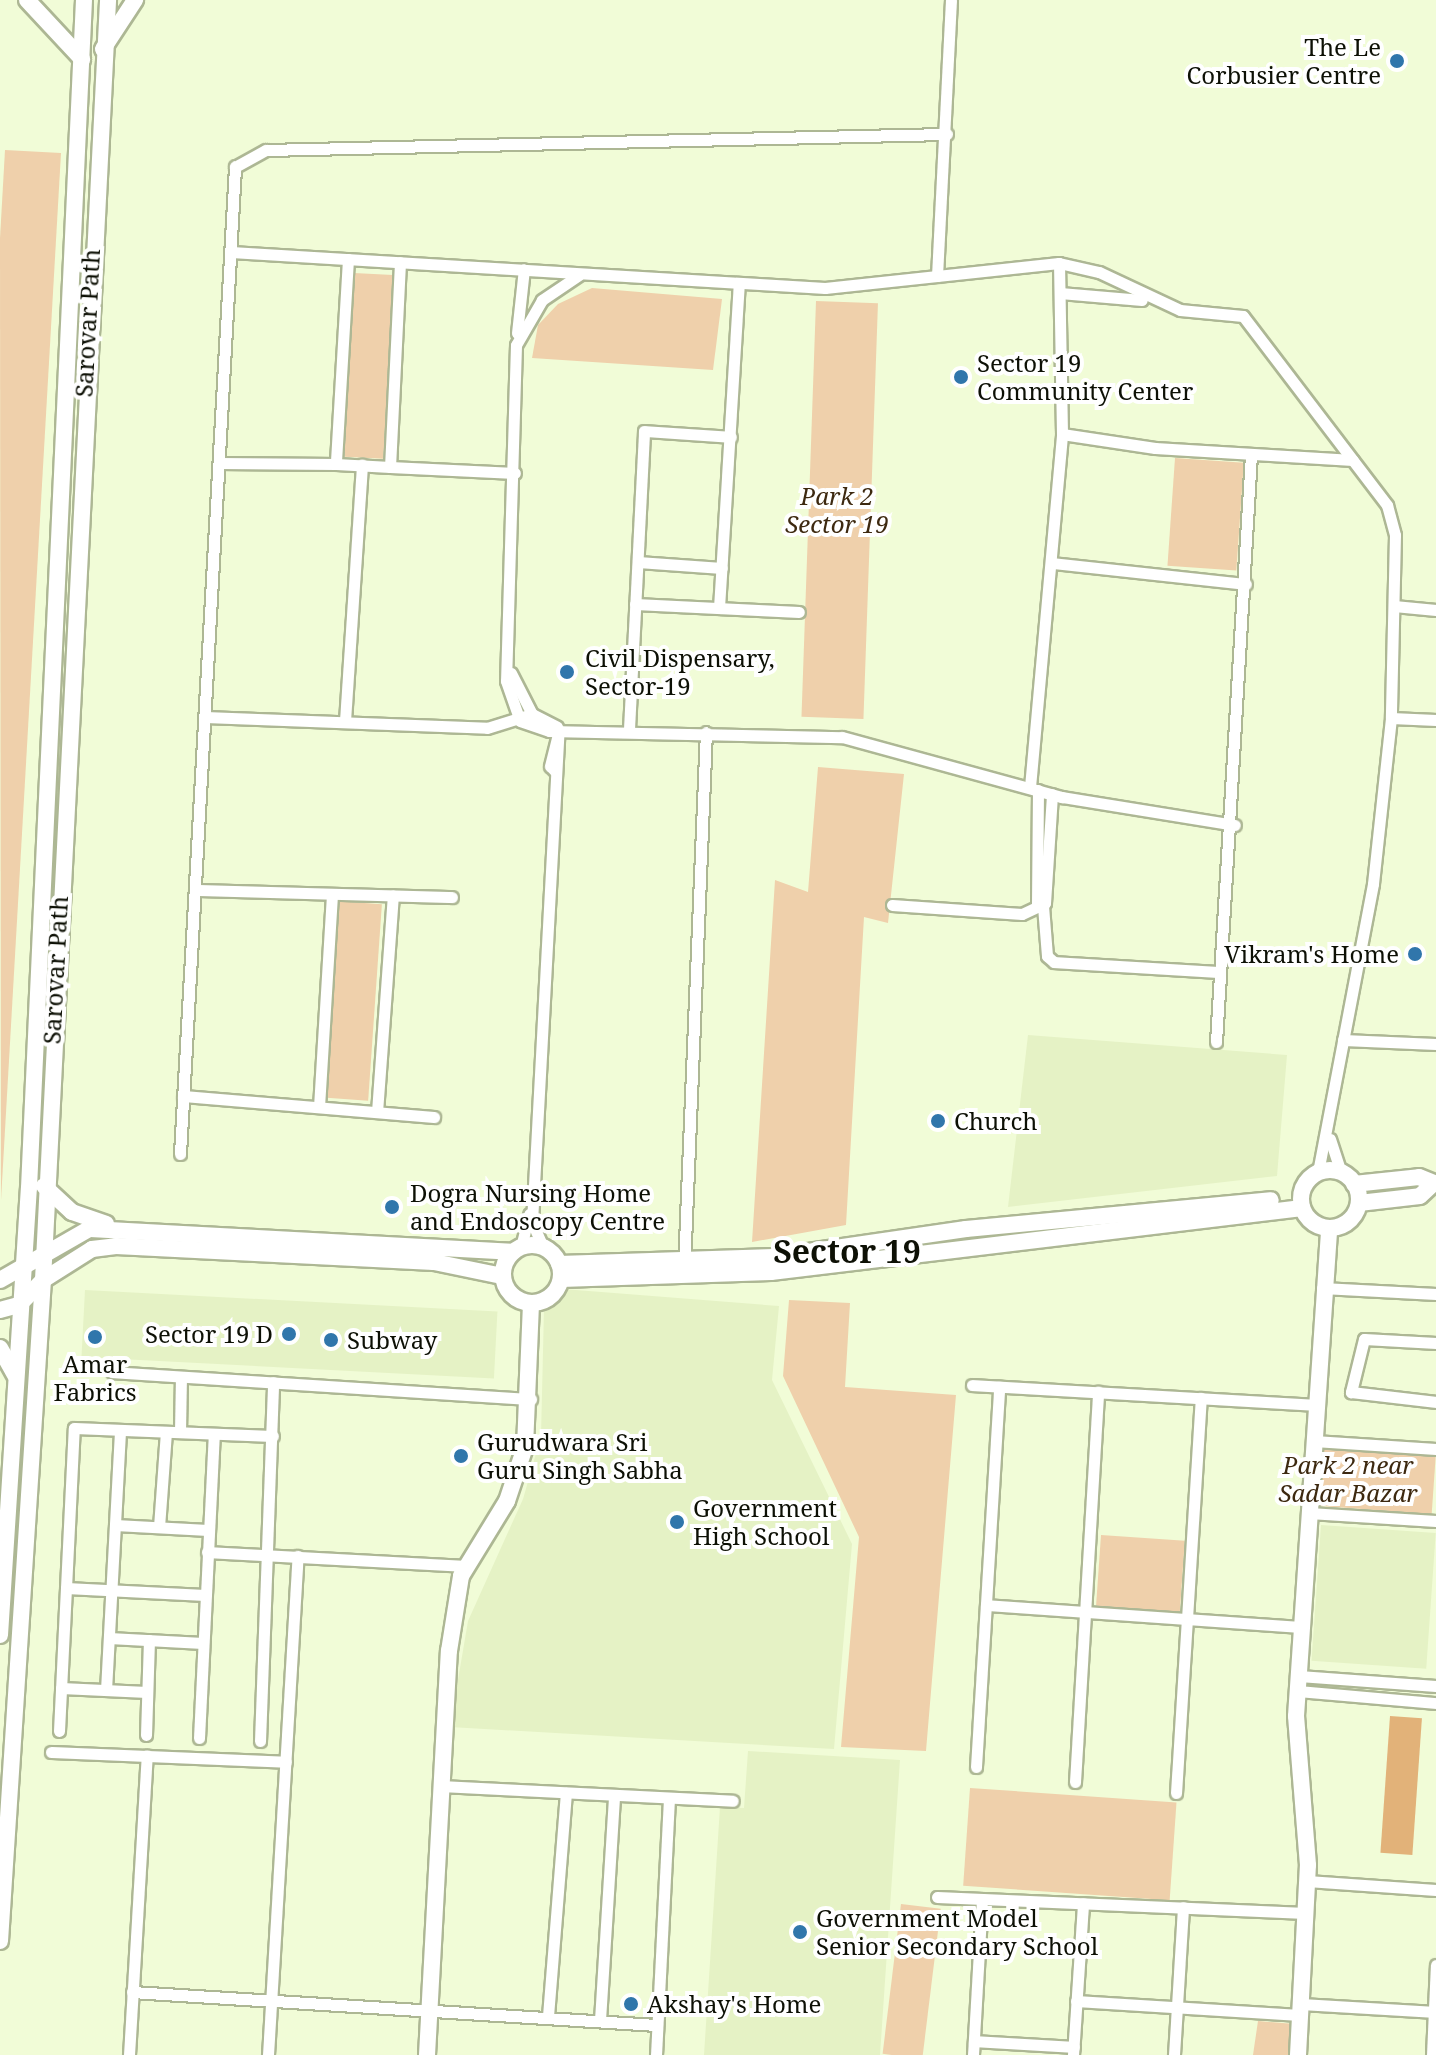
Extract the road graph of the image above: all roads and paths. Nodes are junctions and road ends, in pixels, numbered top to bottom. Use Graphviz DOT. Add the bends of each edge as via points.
graph roads {
  1 [pos="27,0"];
  2 [pos="84,0"];
  3 [pos="108,0"];
  4 [pos="135,0"];
  5 [pos="951,0"];
  6 [pos="100,54"];
  7 [pos="82,59"];
  8 [pos="947,134"];
  9 [pos="231,252"];
  10 [pos="348,259"];
  11 [pos="400,262"];
  12 [pos="1059,263"];
  13 [pos="524,269"];
  14 [pos="583,273"];
  15 [pos="937,276"];
  16 [pos="739,284"];
  17 [pos="1060,293"];
  18 [pos="1147,301"];
  19 [pos="516,345"];
  20 [pos="1062,434"];
  21 [pos="731,437"];
  22 [pos="1251,455"];
  23 [pos="1353,460"];
  24 [pos="219,463"];
  25 [pos="336,464"];
  26 [pos="362,465"];
  27 [pos="390,467"];
  28 [pos="515,473"];
  29 [pos="638,562"];
  30 [pos="1052,563"];
  31 [pos="722,568"];
  32 [pos="1246,584"];
  33 [pos="635,604"];
  34 [pos="1394,606"];
  35 [pos="719,608"];
  36 [pos="1436,610"];
  37 [pos="799,612"];
  38 [pos="511,673"];
  39 [pos="532,714"];
  40 [pos="205,717"];
  41 [pos="1391,718"];
  42 [pos="1436,720"];
  43 [pos="345,721"];
  44 [pos="520,721"];
  45 [pos="629,729"];
  46 [pos="558,730"];
  47 [pos="706,732"];
  48 [pos="1034,789"];
  49 [pos="1052,794"];
  50 [pos="1235,825"];
  51 [pos="195,890"];
  52 [pos="332,894"];
  53 [pos="393,896"];
  54 [pos="452,897"];
  55 [pos="892,905"];
  56 [pos="1040,907"];
  57 [pos="1217,972"];
  58 [pos="1343,1040"];
  59 [pos="1216,1042"];
  60 [pos="1436,1044"];
  61 [pos="183,1096"];
  62 [pos="319,1107"];
  63 [pos="377,1112"];
  64 [pos="434,1117"];
  65 [pos="1329,1134"];
  66 [pos="180,1154"];
  67 [pos="1318,1172"];
  68 [pos="1341,1172"];
  69 [pos="1354,1184"];
  70 [pos="1434,1184"];
  71 [pos="44,1186"];
  72 [pos="533,1198"];
  73 [pos="1301,1203"];
  74 [pos="1359,1203"];
  75 [pos="119,1228"];
  76 [pos="1329,1228"];
  77 [pos="177,1232"];
  78 [pos="543,1247"];
  79 [pos="517,1249"];
  80 [pos="176,1250"];
  81 [pos="43,1254"];
  82 [pos="434,1254"];
  83 [pos="684,1268"];
  84 [pos="22,1272"];
  85 [pos="560,1272"];
  86 [pos="502,1276"];
  87 [pos="0,1280"];
  88 [pos="43,1280"];
  89 [pos="1322,1288"];
  90 [pos="1436,1294"];
  91 [pos="531,1304"];
  92 [pos="19,1305"];
  93 [pos="0,1310"];
  94 [pos="1436,1343"];
  95 [pos="0,1348"];
  96 [pos="112,1372"];
  97 [pos="16,1376"];
  98 [pos="181,1377"];
  99 [pos="273,1382"];
  100 [pos="972,1385"];
  101 [pos="999,1387"];
  102 [pos="1098,1392"];
  103 [pos="1201,1398"];
  104 [pos="531,1399"];
  105 [pos="1436,1402"];
  106 [pos="1316,1405"];
  107 [pos="120,1430"];
  108 [pos="166,1432"];
  109 [pos="180,1432"];
  110 [pos="214,1434"];
  111 [pos="273,1436"];
  112 [pos="1314,1441"];
  113 [pos="1436,1449"];
  114 [pos="1309,1513"];
  115 [pos="1436,1521"];
  116 [pos="115,1525"];
  117 [pos="159,1527"];
  118 [pos="208,1530"];
  119 [pos="207,1552"];
  120 [pos="268,1553"];
  121 [pos="298,1556"];
  122 [pos="466,1566"];
  123 [pos="66,1588"];
  124 [pos="111,1590"];
  125 [pos="205,1595"];
  126 [pos="986,1605"];
  127 [pos="1085,1612"];
  128 [pos="1187,1619"];
  129 [pos="1302,1627"];
  130 [pos="0,1635"];
  131 [pos="109,1638"];
  132 [pos="149,1640"];
  133 [pos="203,1643"];
  134 [pos="1298,1684"];
  135 [pos="1436,1686"];
  136 [pos="61,1688"];
  137 [pos="106,1690"];
  138 [pos="147,1692"];
  139 [pos="1436,1703"];
  140 [pos="59,1731"];
  141 [pos="146,1735"];
  142 [pos="199,1738"];
  143 [pos="260,1741"];
  144 [pos="51,1752"];
  145 [pos="147,1756"];
  146 [pos="286,1762"];
  147 [pos="976,1767"];
  148 [pos="1075,1782"];
  149 [pos="441,1786"];
  150 [pos="566,1793"];
  151 [pos="1176,1793"];
  152 [pos="614,1795"];
  153 [pos="669,1798"];
  154 [pos="733,1801"];
  155 [pos="1307,1881"];
  156 [pos="1436,1890"];
  157 [pos="937,1897"];
  158 [pos="982,1899"];
  159 [pos="1083,1903"];
  160 [pos="1183,1907"];
  161 [pos="1306,1913"];
  162 [pos="0,1941"];
  163 [pos="1436,1965"];
  164 [pos="132,1992"];
  165 [pos="272,1999"];
  166 [pos="1076,2001"];
  167 [pos="430,2006"];
  168 [pos="1177,2007"];
  169 [pos="1300,2009"];
  170 [pos="1435,2012"];
  171 [pos="548,2016"];
  172 [pos="600,2020"];
  173 [pos="657,2025"];
  174 [pos="974,2041"];
  175 [pos="1073,2051"];
  176 [pos="129,2055"];
  177 [pos="268,2055"];
  178 [pos="427,2055"];
  179 [pos="656,2055"];
  180 [pos="973,2055"];
  181 [pos="1174,2055"];
  182 [pos="1298,2055"];
  183 [pos="1432,2055"];
  1 -- 7 [label="street"];
  2 -- 7 [label="street, Sarovar Path"];
  3 -- 6 [label="street, Sarovar Path"];
  4 -- 6 [label="street"];
  5 -- 8 [label="street"];
  6 -- 71 [label="street, Sarovar Path"];
  7 -- 84 [label="street, Sarovar Path"];
  8 -- 9 [label="street" via="266,150 235,167"];
  8 -- 15 [label="street"];
  9 -- 10 [label="street"];
  9 -- 24 [label="street"];
  10 -- 11 [label="street"];
  10 -- 25 [label="street"];
  11 -- 13 [label="street"];
  11 -- 27 [label="street"];
  12 -- 15 [label="street"];
  12 -- 17 [label="street"];
  12 -- 18 [label="street" via="1099,272"];
  13 -- 14 [label="street"];
  13 -- 19 [label="street"];
  14 -- 16 [label="street"];
  14 -- 19 [label="street" via="542,300"];
  15 -- 16 [label="street" via="825,288"];
  16 -- 21 [label="street"];
  17 -- 18 [label="street"];
  17 -- 20 [label="street"];
  18 -- 23 [label="street" via="1243,316"];
  19 -- 28 [label="street"];
  20 -- 22 [label="street"];
  20 -- 30 [label="street"];
  21 -- 29 [label="street" via="644,431"];
  21 -- 31 [label="street"];
  22 -- 23 [label="street"];
  22 -- 32 [label="street"];
  23 -- 34 [label="street" via="1387,505 1395,535"];
  24 -- 25 [label="street"];
  24 -- 40 [label="street"];
  25 -- 26 [label="street"];
  26 -- 27 [label="street"];
  26 -- 43 [label="street"];
  27 -- 28 [label="street"];
  28 -- 38 [label="street"];
  29 -- 31 [label="street"];
  29 -- 33 [label="street"];
  30 -- 32 [label="street"];
  30 -- 48 [label="street"];
  31 -- 35 [label="street"];
  32 -- 50 [label="street"];
  33 -- 35 [label="street"];
  33 -- 45 [label="street"];
  34 -- 36 [label="street"];
  34 -- 41 [label="street"];
  35 -- 37 [label="street"];
  38 -- 39 [label="street"];
  38 -- 44 [label="street" via="506,681"];
  39 -- 44 [label="street"];
  39 -- 46 [label="street"];
  40 -- 43 [label="street"];
  40 -- 51 [label="street"];
  41 -- 42 [label="street"];
  41 -- 58 [label="street" via="1373,884"];
  43 -- 44 [label="street" via="487,728"];
  44 -- 46 [label="street" via="534,729"];
  45 -- 46 [label="street"];
  45 -- 47 [label="street"];
  46 -- 72 [label="street" via="550,766 556,772"];
  47 -- 48 [label="street" via="842,737"];
  47 -- 83 [label="street"];
  48 -- 49 [label="street"];
  48 -- 56 [label="street"];
  49 -- 50 [label="street"];
  49 -- 56 [label="street"];
  50 -- 57 [label="street"];
  51 -- 52 [label="street"];
  51 -- 61 [label="street"];
  52 -- 53 [label="street"];
  52 -- 62 [label="street"];
  53 -- 54 [label="street"];
  53 -- 63 [label="street"];
  55 -- 56 [label="street" via="1022,914"];
  56 -- 57 [label="street" via="1047,956 1054,962"];
  57 -- 59 [label="street"];
  58 -- 60 [label="street"];
  58 -- 65 [label="street"];
  61 -- 62 [label="street"];
  61 -- 66 [label="street"];
  62 -- 63 [label="street"];
  63 -- 64 [label="street"];
  65 -- 67 [label="street"];
  65 -- 68 [label="street"];
  67 -- 68 [label="street"];
  67 -- 73 [label="street"];
  68 -- 69 [label="street"];
  69 -- 70 [label="street" via="1419,1177"];
  69 -- 74 [label="street"];
  70 -- 74 [label="street" via="1420,1196"];
  71 -- 75 [label="street" via="72,1212"];
  71 -- 81 [label="street, Sarovar Path"];
  72 -- 78 [label="street"];
  72 -- 79 [label="street"];
  73 -- 76 [label="street"];
  73 -- 83 [label="street" via="966,1229"];
  74 -- 76 [label="street" via="1350,1220"];
  75 -- 77 [label="street"];
  75 -- 81 [label="street" via="89,1229"];
  76 -- 89 [label="street"];
  77 -- 80 [label="street"];
  77 -- 82 [label="street"];
  78 -- 79 [label="street"];
  78 -- 85 [label="street"];
  79 -- 82 [label="street"];
  79 -- 86 [label="street"];
  80 -- 82 [label="street"];
  80 -- 88 [label="street" via="92,1249"];
  81 -- 84 [label="street"];
  81 -- 88 [label="street, Sarovar Path"];
  82 -- 86 [label="street"];
  83 -- 85 [label="street"];
  84 -- 87 [label="street"];
  84 -- 92 [label="street, Sarovar Path"];
  85 -- 91 [label="street" via="550,1297"];
  86 -- 91 [label="street" via="510,1294"];
  88 -- 92 [label="street"];
  88 -- 162 [label="street, Sarovar Path"];
  89 -- 90 [label="street"];
  89 -- 106 [label="street"];
  91 -- 104 [label="street"];
  92 -- 93 [label="street"];
  92 -- 97 [label="street, Sarovar Path"];
  94 -- 105 [label="street" via="1364,1339 1351,1392"];
  95 -- 97 [label="street"];
  96 -- 98 [label="street"];
  97 -- 130 [label="street, Sarovar Path"];
  98 -- 99 [label="street"];
  98 -- 109 [label="street"];
  99 -- 104 [label="street"];
  99 -- 111 [label="street"];
  100 -- 101 [label="street"];
  101 -- 102 [label="street"];
  101 -- 126 [label="street"];
  102 -- 103 [label="street"];
  102 -- 127 [label="street"];
  103 -- 106 [label="street"];
  103 -- 128 [label="street"];
  104 -- 122 [label="street" via="525,1447 507,1501"];
  106 -- 112 [label="street"];
  107 -- 108 [label="street"];
  107 -- 116 [label="street"];
  107 -- 123 [label="street" via="74,1428"];
  108 -- 109 [label="street"];
  108 -- 117 [label="street"];
  109 -- 110 [label="street"];
  110 -- 111 [label="street"];
  110 -- 118 [label="street"];
  111 -- 120 [label="street"];
  112 -- 113 [label="street"];
  112 -- 114 [label="street"];
  114 -- 115 [label="street"];
  114 -- 129 [label="street"];
  116 -- 117 [label="street"];
  116 -- 124 [label="street"];
  117 -- 118 [label="street"];
  118 -- 119 [label="street"];
  119 -- 120 [label="street"];
  119 -- 125 [label="street"];
  120 -- 121 [label="street"];
  120 -- 143 [label="street"];
  121 -- 122 [label="street"];
  121 -- 146 [label="street"];
  122 -- 149 [label="street" via="449,1651"];
  123 -- 124 [label="street"];
  123 -- 136 [label="street"];
  124 -- 125 [label="street"];
  124 -- 131 [label="street"];
  125 -- 133 [label="street"];
  126 -- 127 [label="street"];
  126 -- 147 [label="street"];
  127 -- 128 [label="street"];
  127 -- 148 [label="street"];
  128 -- 129 [label="street"];
  128 -- 151 [label="street"];
  129 -- 134 [label="street"];
  131 -- 132 [label="street"];
  131 -- 137 [label="street"];
  132 -- 133 [label="street"];
  132 -- 138 [label="street"];
  133 -- 142 [label="street"];
  134 -- 135 [label="street"];
  134 -- 139 [label="street"];
  134 -- 155 [label="street"];
  136 -- 137 [label="street"];
  136 -- 140 [label="street"];
  137 -- 138 [label="street"];
  138 -- 141 [label="street"];
  144 -- 145 [label="street"];
  145 -- 146 [label="street"];
  145 -- 164 [label="street"];
  146 -- 165 [label="street"];
  149 -- 150 [label="street"];
  149 -- 167 [label="street"];
  150 -- 152 [label="street"];
  150 -- 171 [label="street"];
  152 -- 153 [label="street"];
  152 -- 172 [label="street"];
  153 -- 154 [label="street"];
  153 -- 173 [label="street"];
  155 -- 156 [label="street"];
  155 -- 161 [label="street"];
  157 -- 158 [label="street"];
  158 -- 159 [label="street"];
  158 -- 174 [label="street"];
  159 -- 160 [label="street"];
  159 -- 166 [label="street"];
  160 -- 161 [label="street"];
  160 -- 168 [label="street"];
  161 -- 169 [label="street"];
  163 -- 170 [label="street"];
  164 -- 165 [label="street"];
  164 -- 176 [label="street"];
  165 -- 167 [label="street"];
  165 -- 177 [label="street"];
  166 -- 168 [label="street"];
  166 -- 175 [label="street"];
  167 -- 171 [label="street"];
  167 -- 178 [label="street"];
  168 -- 169 [label="street"];
  168 -- 181 [label="street"];
  169 -- 170 [label="street"];
  169 -- 182 [label="street"];
  170 -- 183 [label="street"];
  171 -- 172 [label="street"];
  172 -- 173 [label="street"];
  173 -- 179 [label="street"];
  174 -- 175 [label="street"];
  174 -- 180 [label="street"];
}
